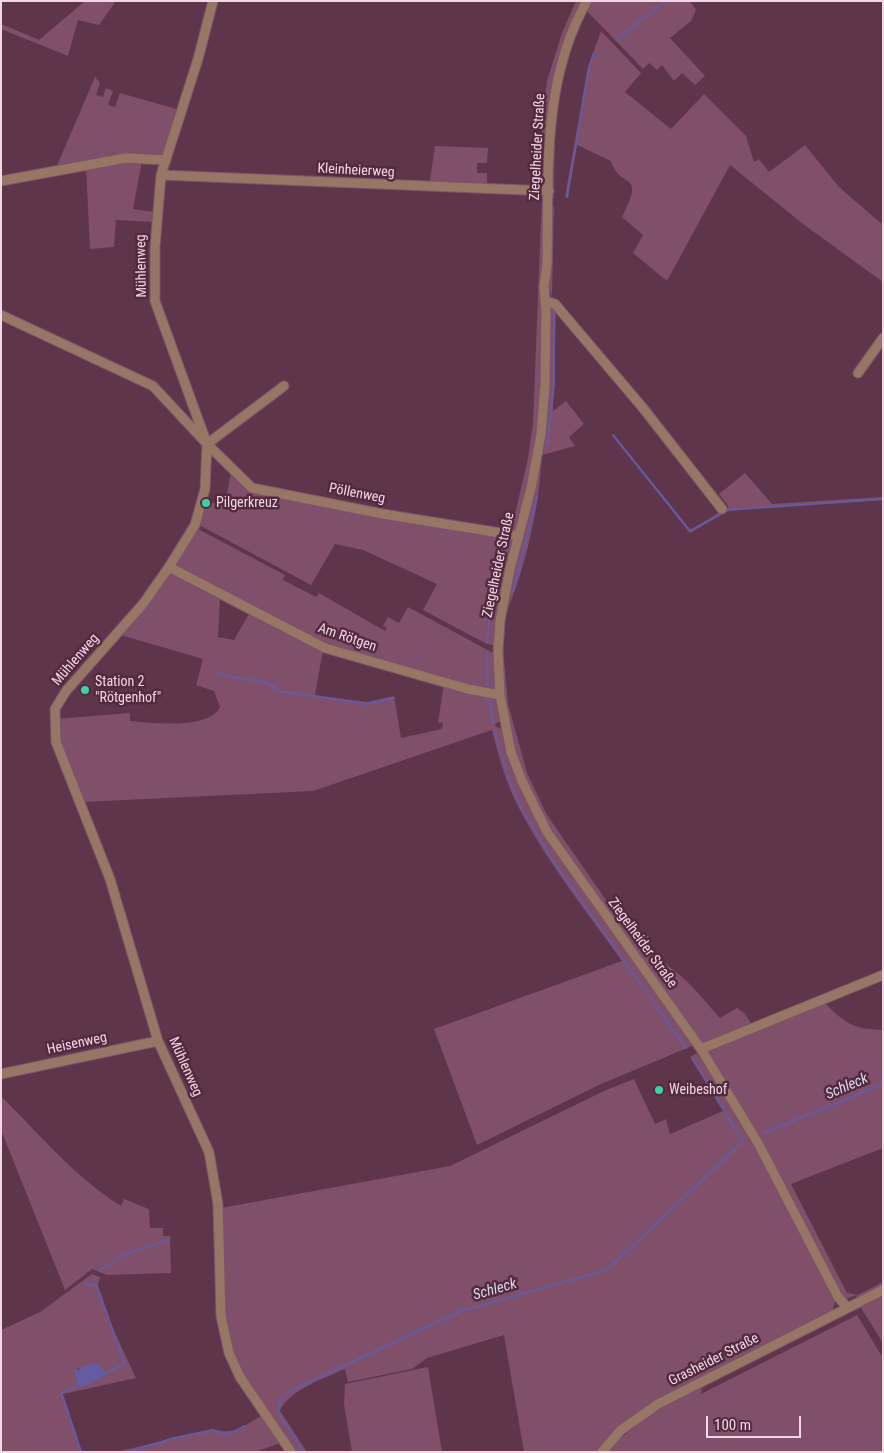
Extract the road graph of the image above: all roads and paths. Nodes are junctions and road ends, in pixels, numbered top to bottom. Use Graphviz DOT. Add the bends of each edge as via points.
graph roads {
  1 [pos="213,1"];
  2 [pos="587,1"];
  3 [pos="166,160"];
  4 [pos="161,175"];
  5 [pos="1,180"];
  6 [pos="549,192"];
  7 [pos="546,301"];
  8 [pos="1,315"];
  9 [pos="883,338"];
  10 [pos="858,373"];
  11 [pos="284,386"];
  12 [pos="207,444"];
  13 [pos="722,509"];
  14 [pos="519,536"];
  15 [pos="168,568"];
  16 [pos="500,695"];
  17 [pos="883,975"];
  18 [pos="158,1040"];
  19 [pos="701,1048"];
  20 [pos="1,1074"];
  21 [pos="883,1290"];
  22 [pos="848,1308"];
  23 [pos="292,1452"];
  24 [pos="602,1452"];
  1 -- 3 [label="street, Mühlenweg"];
  2 -- 6 [label="street, Ziegelheider Straße" via="567,46 557,80 551,121"];
  3 -- 4 [label="street, Mühlenweg"];
  3 -- 5 [label="street" via="126,158"];
  4 -- 6 [label="street, Kleinheierweg"];
  4 -- 12 [label="street, Mühlenweg" via="154,247 155,301"];
  6 -- 7 [label="street, Ziegelheider Straße"];
  7 -- 13 [label="street" via="555,304 643,408"];
  7 -- 14 [label="street, Ziegelheider Straße" via="541,434"];
  8 -- 12 [label="street, Pöllenweg" via="152,386"];
  9 -- 10 [label="street"];
  11 -- 12 [label="street"];
  12 -- 14 [label="street, Pöllenweg" via="252,488"];
  12 -- 15 [label="street, Mühlenweg" via="205,489 195,525"];
  14 -- 16 [label="street, Ziegelheider Straße" via="500,621"];
  15 -- 16 [label="street, Am Rötgen" via="325,648 468,689"];
  15 -- 18 [label="street, Mühlenweg" via="143,604 66,691 55,708 54,725 56,742 110,879"];
  16 -- 19 [label="street, Ziegelheider Straße" via="511,752 538,818"];
  17 -- 19 [label="street"];
  18 -- 20 [label="street, Heisenweg"];
  18 -- 23 [label="street, Mühlenweg" via="209,1152 218,1204 221,1316 229,1353 240,1376"];
  19 -- 22 [label="street, Ziegelheider Straße" via="756,1141 838,1297"];
  21 -- 22 [label="street, Grasheider Straße"];
  22 -- 24 [label="street, Grasheider Straße" via="658,1404 622,1430"];
}
